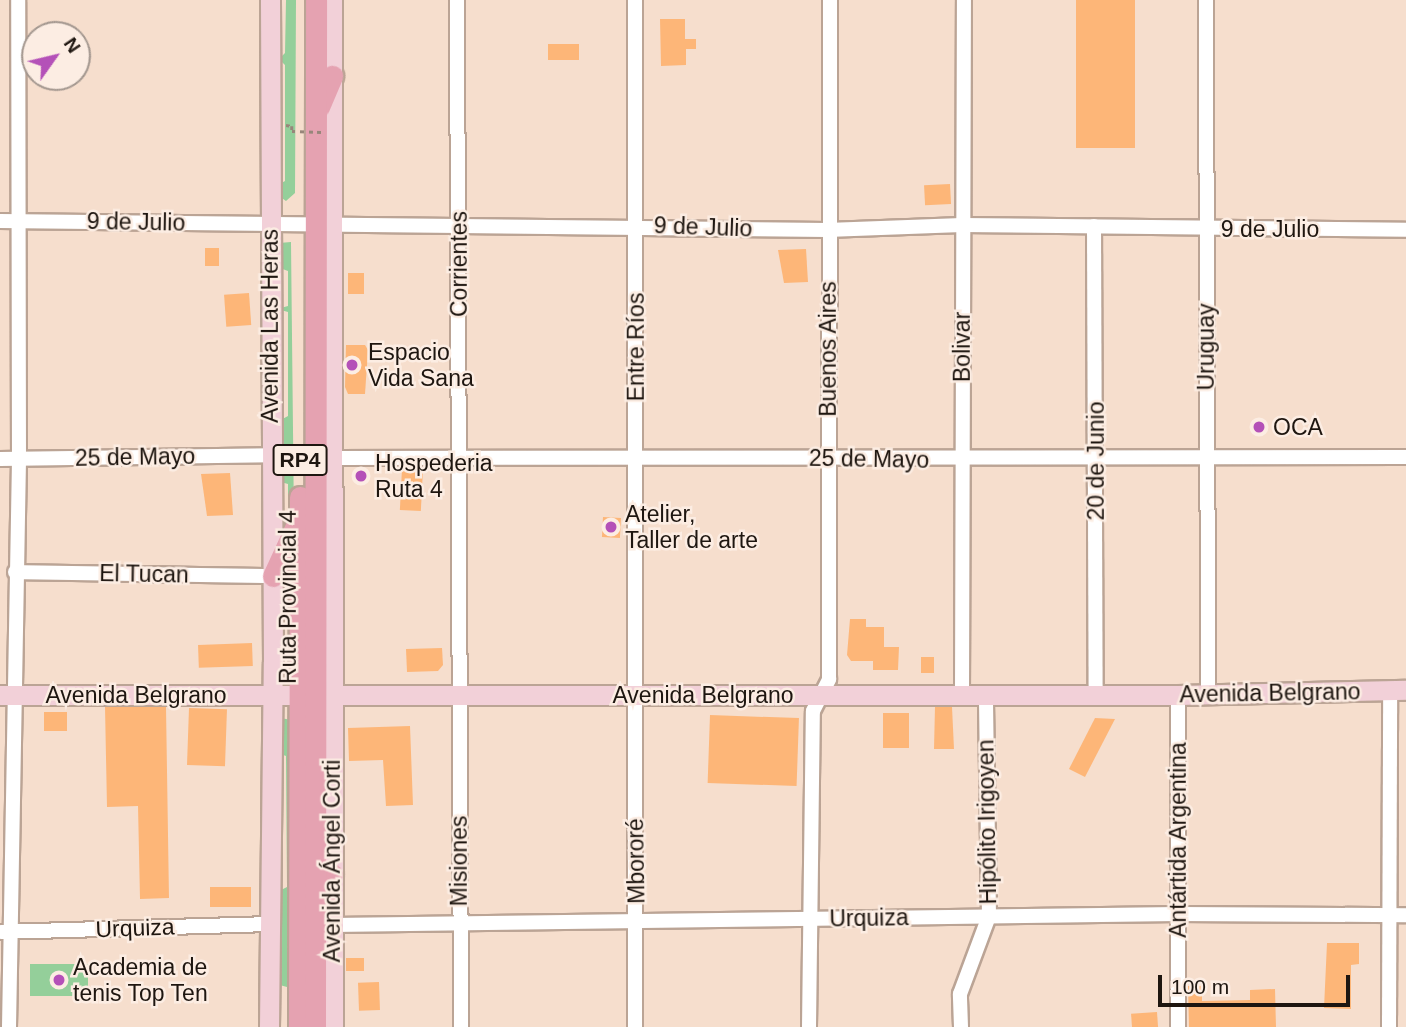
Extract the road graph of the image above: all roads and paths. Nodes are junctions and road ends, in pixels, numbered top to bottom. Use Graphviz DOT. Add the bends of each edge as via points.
graph roads {
  1 [pos="18,0"];
  2 [pos="270,0"];
  3 [pos="301,0"];
  4 [pos="316,0"];
  5 [pos="332,0"];
  6 [pos="457,0"];
  7 [pos="635,0"];
  8 [pos="830,0"];
  9 [pos="964,0"];
  10 [pos="1206,0"];
  11 [pos="332,76"];
  12 [pos="318,124"];
  13 [pos="292,131"];
  14 [pos="16,220"];
  15 [pos="0,221"];
  16 [pos="270,225"];
  17 [pos="316,225"];
  18 [pos="635,225"];
  19 [pos="962,225"];
  20 [pos="459,226"];
  21 [pos="1094,226"];
  22 [pos="1207,228"];
  23 [pos="828,230"];
  24 [pos="1406,230"];
  25 [pos="271,455"];
  26 [pos="458,457"];
  27 [pos="1096,457"];
  28 [pos="1406,457"];
  29 [pos="331,458"];
  30 [pos="637,458"];
  31 [pos="0,459"];
  32 [pos="829,459"];
  33 [pos="1206,459"];
  34 [pos="19,460"];
  35 [pos="962,460"];
  36 [pos="300,517"];
  37 [pos="15,572"];
  38 [pos="273,576"];
  39 [pos="1398,690"];
  40 [pos="270,694"];
  41 [pos="315,694"];
  42 [pos="634,694"];
  43 [pos="1208,694"];
  44 [pos="6,695"];
  45 [pos="458,695"];
  46 [pos="962,695"];
  47 [pos="986,695"];
  48 [pos="1096,695"];
  49 [pos="1178,695"];
  50 [pos="819,696"];
  51 [pos="332,874"];
  52 [pos="1178,914"];
  53 [pos="1390,915"];
  54 [pos="1406,915"];
  55 [pos="989,916"];
  56 [pos="811,918"];
  57 [pos="637,920"];
  58 [pos="270,924"];
  59 [pos="324,924"];
  60 [pos="459,924"];
  61 [pos="4,932"];
  62 [pos="9,1027"];
  63 [pos="269,1027"];
  64 [pos="299,1027"];
  65 [pos="315,1027"];
  66 [pos="333,1027"];
  67 [pos="461,1027"];
  68 [pos="635,1027"];
  69 [pos="809,1027"];
  70 [pos="961,1027"];
  71 [pos="1178,1027"];
  72 [pos="1390,1027"];
  1 -- 14 [label="street"];
  2 -- 16 [label="main road, Avenida Las Heras"];
  3 -- 17 [label="main road, Ruta Provincial 4 / RP4"];
  4 -- 12 [label="main road, Ruta Provincial 4 / RP4"];
  5 -- 11 [label="main road"];
  6 -- 20 [label="street, Corrientes"];
  7 -- 18 [label="street, Entre Ríos"];
  8 -- 23 [label="street, Buenos Aires"];
  9 -- 19 [label="street, Bolivar"];
  10 -- 22 [label="street, Uruguay"];
  11 -- 12 [label="main road"];
  11 -- 17 [label="main road"];
  12 -- 13 [label="path, bridge"];
  12 -- 17 [label="main road, Ruta Provincial 4 / RP4"];
  14 -- 15 [label="street, 9 de Julio"];
  14 -- 16 [label="street, 9 de Julio"];
  14 -- 34 [label="street"];
  16 -- 17 [label="street, 9 de Julio"];
  16 -- 25 [label="main road, Avenida Las Heras"];
  17 -- 20 [label="street, 9 de Julio"];
  17 -- 29 [label="main road"];
  17 -- 36 [label="main road, Ruta Provincial 4 / RP4"];
  17 -- 41 [label="main road, Ruta Provincial 4 / RP4"];
  18 -- 20 [label="street, 9 de Julio"];
  18 -- 23 [label="street, 9 de Julio"];
  18 -- 30 [label="street, Entre Ríos"];
  19 -- 21 [label="street, 9 de Julio"];
  19 -- 23 [label="street, 9 de Julio"];
  19 -- 35 [label="street, Bolivar"];
  20 -- 26 [label="street, Corrientes"];
  21 -- 22 [label="street, 9 de Julio"];
  21 -- 27 [label="street, 20 de Junio"];
  22 -- 24 [label="street, 9 de Julio"];
  22 -- 33 [label="street, Uruguay"];
  23 -- 32 [label="street, Buenos Aires"];
  25 -- 34 [label="street, 25 de Mayo"];
  25 -- 38 [label="main road, Avenida Las Heras"];
  26 -- 29 [label="street, 25 de Mayo"];
  26 -- 30 [label="street, 25 de Mayo"];
  26 -- 45 [label="street, Corrientes"];
  27 -- 33 [label="street, 25 de Mayo"];
  27 -- 35 [label="street, 25 de Mayo"];
  27 -- 48 [label="street, 20 de Junio"];
  28 -- 33 [label="street, 25 de Mayo"];
  29 -- 41 [label="main road"];
  30 -- 32 [label="street, 25 de Mayo"];
  30 -- 42 [label="street, Entre Ríos"];
  31 -- 34 [label="street, 25 de Mayo"];
  32 -- 35 [label="street, 25 de Mayo"];
  32 -- 50 [label="street, Buenos Aires" via="829,679"];
  33 -- 43 [label="street, Uruguay"];
  34 -- 37 [label="street"];
  35 -- 46 [label="street, Bolivar"];
  36 -- 38 [label="main road"];
  36 -- 41 [label="main road, Ruta Provincial 4 / RP4"];
  37 -- 38 [label="street, El Tucan"];
  37 -- 44 [label="street"];
  38 -- 40 [label="main road, Avenida Las Heras"];
  39 -- 43 [label="main road, Avenida Belgrano"];
  39 -- 53 [label="street"];
  40 -- 41 [label="main road, Avenida Belgrano"];
  40 -- 44 [label="main road, Avenida Belgrano"];
  40 -- 58 [label="main road"];
  41 -- 45 [label="main road, Avenida Belgrano"];
  41 -- 51 [label="main road, Avenida Ángel Corti"];
  41 -- 59 [label="main road, Ruta Provincial 4 / RP4"];
  41 -- 64 [label="main road, Ruta Provincial 4 / RP4"];
  42 -- 45 [label="main road, Avenida Belgrano"];
  42 -- 50 [label="main road, Avenida Belgrano"];
  42 -- 57 [label="street, Mbororé"];
  43 -- 49 [label="main road, Avenida Belgrano"];
  44 -- 61 [label="street"];
  45 -- 60 [label="street, Misiones"];
  46 -- 47 [label="main road, Avenida Belgrano"];
  46 -- 50 [label="main road, Avenida Belgrano"];
  47 -- 48 [label="main road, Avenida Belgrano"];
  47 -- 55 [label="street, Hipólito Irigoyen"];
  48 -- 49 [label="main road, Avenida Belgrano"];
  49 -- 52 [label="street, Antártida Argentina"];
  50 -- 56 [label="street, Buenos Aires" via="813,711"];
  51 -- 59 [label="main road"];
  52 -- 53 [label="street, Urquiza"];
  52 -- 55 [label="street, Urquiza"];
  52 -- 71 [label="street, Antártida Argentina"];
  53 -- 54 [label="street, Urquiza"];
  53 -- 72 [label="street"];
  55 -- 56 [label="street, Urquiza"];
  55 -- 70 [label="street, Hipólito Irigoyen" via="960,994"];
  56 -- 57 [label="street, Urquiza"];
  56 -- 69 [label="street, Buenos Aires"];
  57 -- 60 [label="street, Urquiza"];
  57 -- 68 [label="street, Mbororé"];
  58 -- 61 [label="street, Urquiza"];
  58 -- 63 [label="main road"];
  59 -- 60 [label="street, Urquiza"];
  59 -- 65 [label="main road, Ruta Provincial 4 / RP4"];
  59 -- 66 [label="main road, Avenida Ángel Corti"];
  60 -- 67 [label="street, Misiones"];
  61 -- 62 [label="street"];
}
